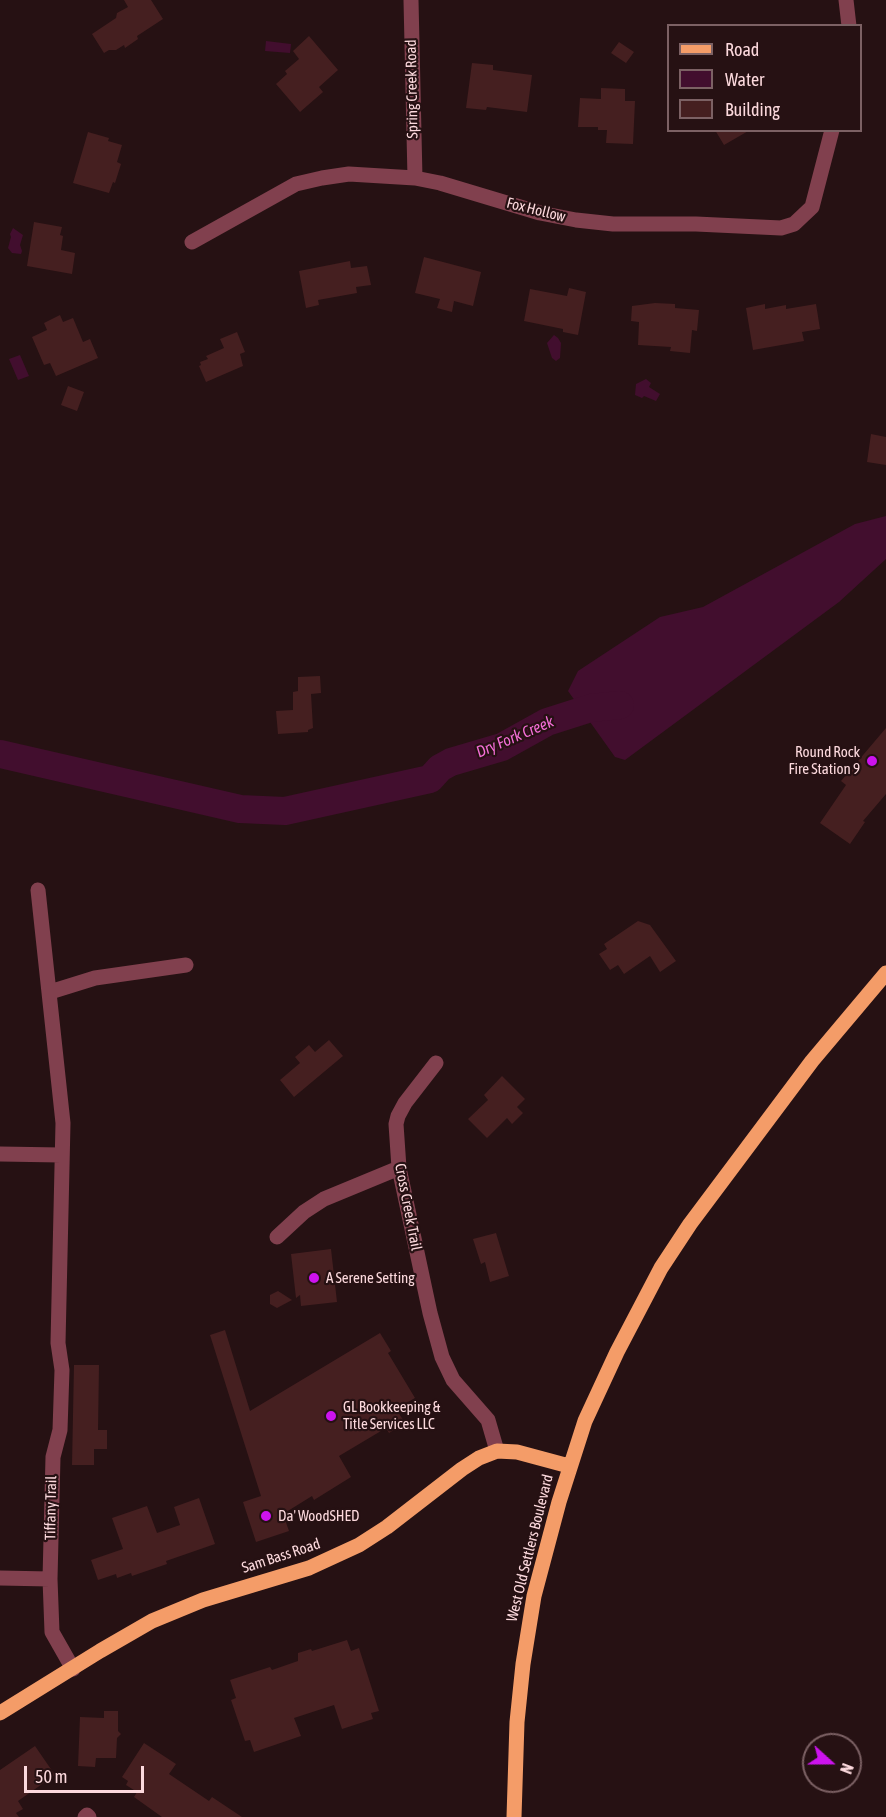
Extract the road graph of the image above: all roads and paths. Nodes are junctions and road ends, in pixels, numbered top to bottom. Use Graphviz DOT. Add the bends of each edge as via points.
graph roads {
  1 [pos="411,0"];
  2 [pos="846,0"];
  3 [pos="849,24"];
  4 [pos="831,132"];
  5 [pos="415,178"];
  6 [pos="192,242"];
  7 [pos="38,890"];
  8 [pos="186,966"];
  9 [pos="886,973"];
  10 [pos="50,992"];
  11 [pos="436,1063"];
  12 [pos="0,1154"];
  13 [pos="61,1155"];
  14 [pos="399,1168"];
  15 [pos="277,1237"];
  16 [pos="497,1451"];
  17 [pos="569,1466"];
  18 [pos="0,1578"];
  19 [pos="50,1579"];
  20 [pos="73,1669"];
  21 [pos="0,1713"];
  22 [pos="85,1817"];
  23 [pos="89,1817"];
  24 [pos="514,1817"];
  1 -- 5 [label="street, Spring Creek Road"];
  2 -- 3 [label="street"];
  4 -- 5 [label="street, Fox Hollow" via="812,207 794,224 781,228 576,220"];
  5 -- 6 [label="street, Fox Hollow" via="349,174 296,184"];
  7 -- 10 [label="street, Tiffany Trail"];
  8 -- 10 [label="street" via="95,978"];
  9 -- 17 [label="main road, West Old Settlers Boulevard" via="805,1069 661,1269 617,1352"];
  10 -- 13 [label="street, Tiffany Trail" via="63,1123"];
  11 -- 14 [label="street, Cross Creek Trail" via="398,1116"];
  12 -- 13 [label="street"];
  13 -- 19 [label="street, Tiffany Trail" via="58,1343 63,1370 60,1430 52,1457"];
  14 -- 15 [label="street" via="324,1199"];
  14 -- 16 [label="street, Cross Creek Trail" via="442,1357 453,1380 488,1420"];
  16 -- 17 [label="main road" via="518,1452"];
  16 -- 20 [label="main road, Sam Bass Road" via="478,1458 359,1545 309,1568 203,1600 152,1621"];
  17 -- 24 [label="main road, West Old Settlers Boulevard" via="534,1596 523,1664"];
  18 -- 19 [label="street"];
  19 -- 20 [label="street, Tiffany Trail" via="52,1632"];
  20 -- 21 [label="main road, Sam Bass Road"];
  22 -- 23 [label="street"];
}
